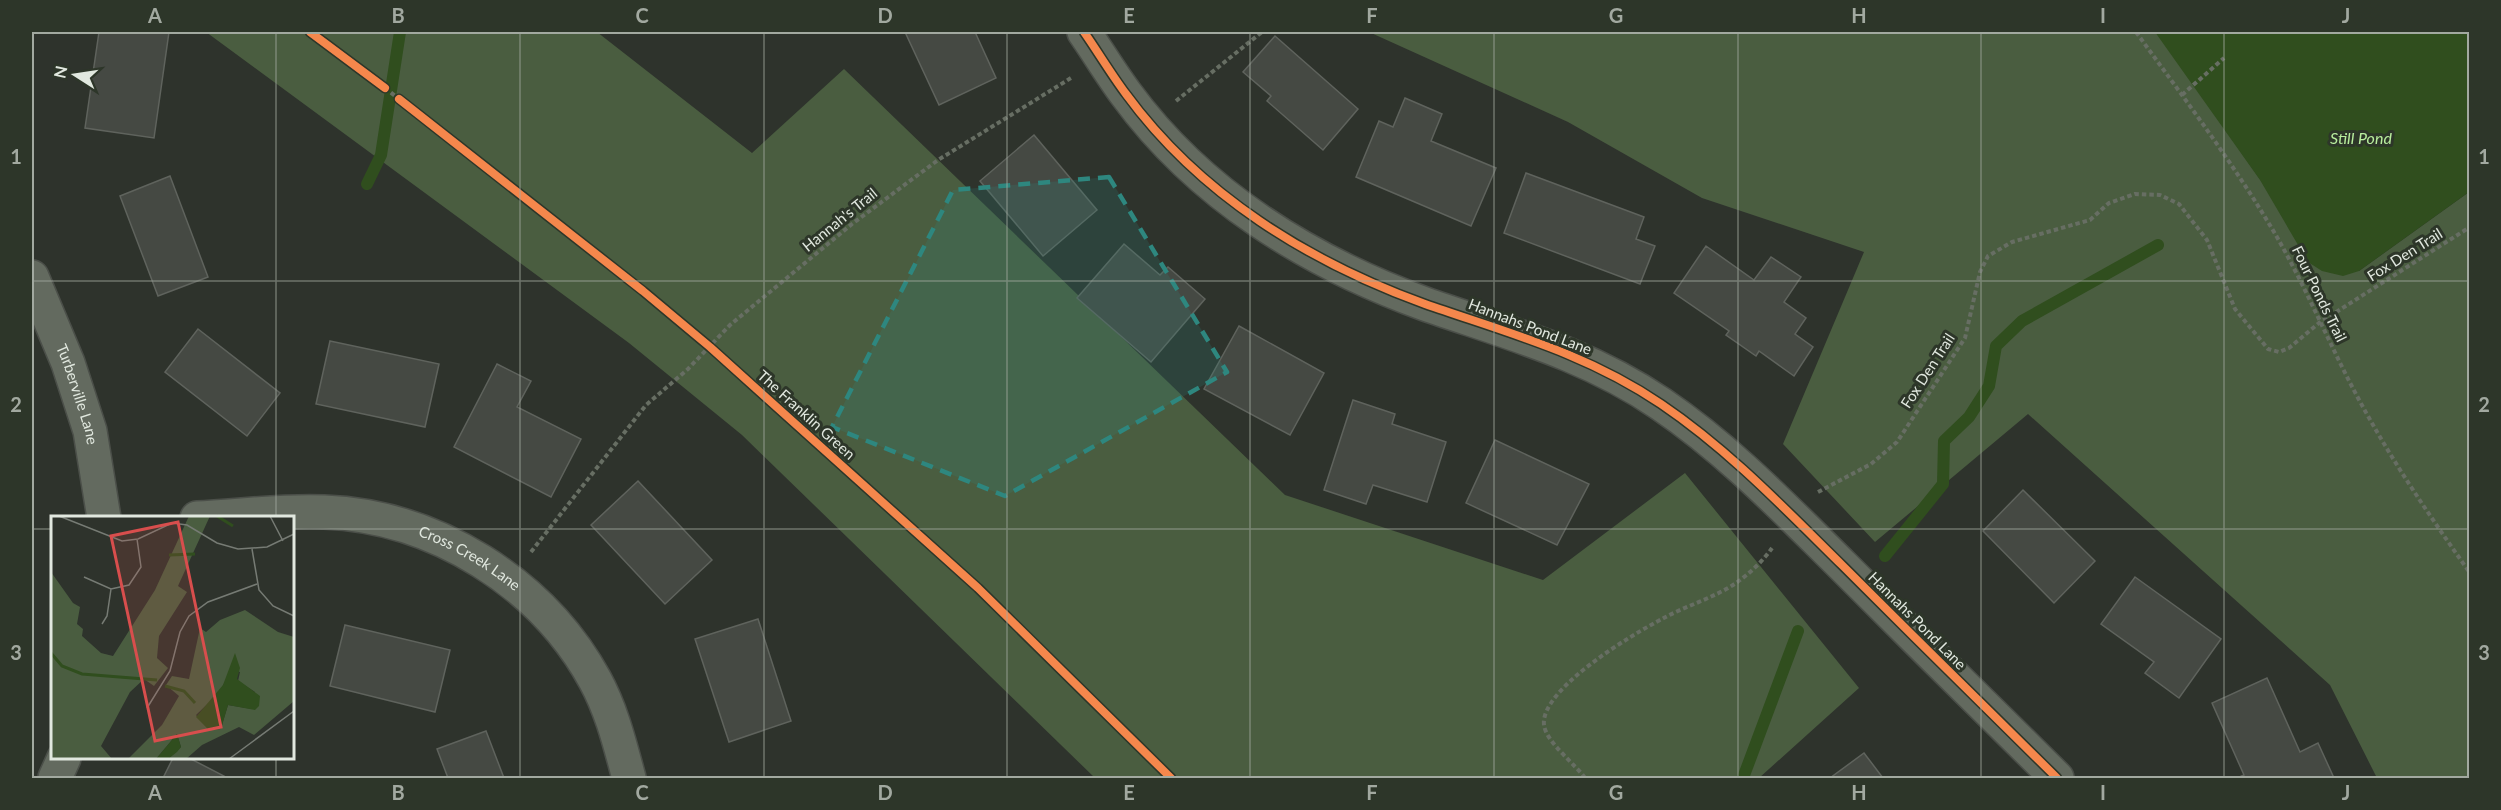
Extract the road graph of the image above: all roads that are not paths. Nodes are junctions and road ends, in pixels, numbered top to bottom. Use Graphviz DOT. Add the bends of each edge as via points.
graph roads {
  1 [pos="1084,32"];
  2 [pos="32,277"];
  3 [pos="104,516"];
  4 [pos="239,516"];
  5 [pos="64,759"];
  6 [pos="55,778"];
  7 [pos="629,778"];
  8 [pos="2057,778"];
  1 -- 8 [label="street, Hannahs Pond Lane" via="1127,95 1182,157 1229,200 1290,242 1356,277 1579,358 1659,402 1729,454"];
  2 -- 3 [label="street, Turberville Lane" via="68,363 90,431"];
  4 -- 7 [label="street, Cross Creek Lane" via="324,512 381,519 433,535 484,562 531,597 566,637 595,680 615,724"];
  5 -- 6 [label="street"];
}
